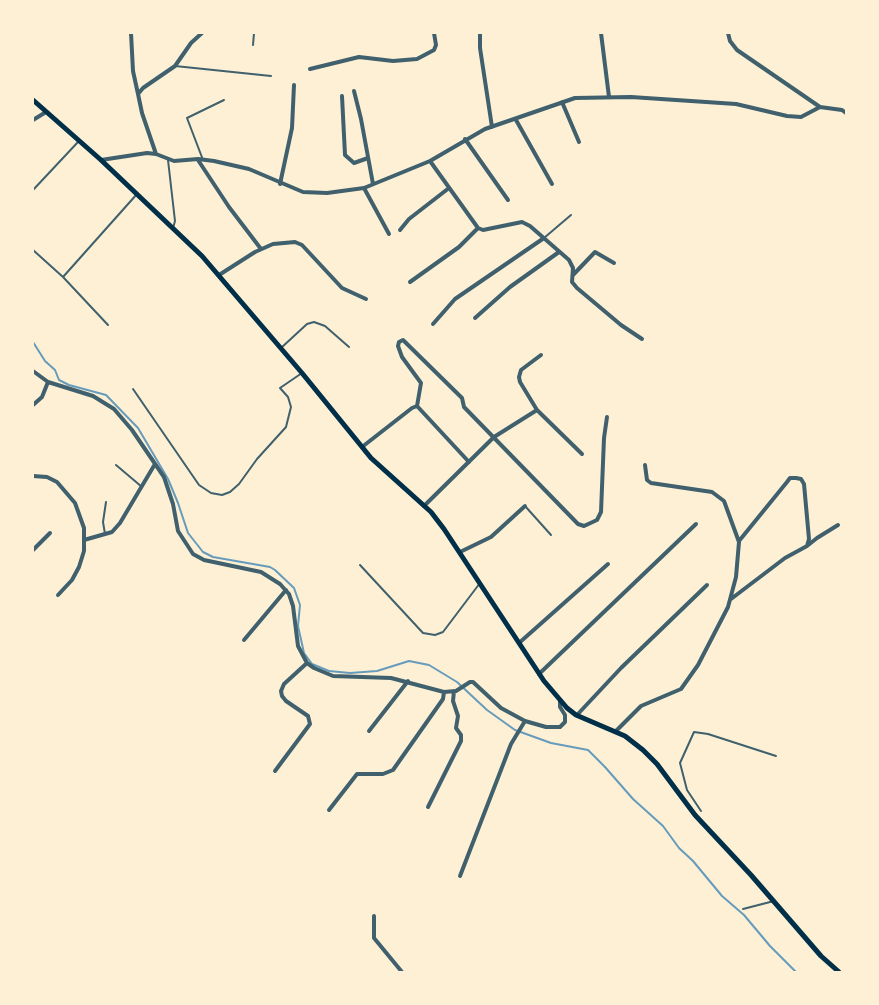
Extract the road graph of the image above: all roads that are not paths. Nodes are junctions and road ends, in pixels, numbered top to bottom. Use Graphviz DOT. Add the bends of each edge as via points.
graph roads {
  1 [pos="131,33"];
  2 [pos="202,33"];
  3 [pos="254,33"];
  4 [pos="434,33"];
  5 [pos="480,33"];
  6 [pos="601,33"];
  7 [pos="728,33"];
  8 [pos="253,45"];
  9 [pos="175,66"];
  10 [pos="310,69"];
  11 [pos="271,76"];
  12 [pos="294,85"];
  13 [pos="354,91"];
  14 [pos="138,94"];
  15 [pos="342,96"];
  16 [pos="609,97"];
  17 [pos="33,100"];
  18 [pos="224,100"];
  19 [pos="562,102"];
  20 [pos="819,107"];
  21 [pos="46,112"];
  22 [pos="846,113"];
  23 [pos="33,120"];
  24 [pos="516,120"];
  25 [pos="492,127"];
  26 [pos="465,139"];
  27 [pos="78,141"];
  28 [pos="579,142"];
  29 [pos="156,154"];
  30 [pos="368,158"];
  31 [pos="198,159"];
  32 [pos="101,160"];
  33 [pos="168,160"];
  34 [pos="203,160"];
  35 [pos="430,161"];
  36 [pos="280,184"];
  37 [pos="373,184"];
  38 [pos="552,184"];
  39 [pos="364,188"];
  40 [pos="449,188"];
  41 [pos="33,190"];
  42 [pos="137,194"];
  43 [pos="508,200"];
  44 [pos="571,215"];
  45 [pos="173,228"];
  46 [pos="478,228"];
  47 [pos="400,230"];
  48 [pos="389,234"];
  49 [pos="543,238"];
  50 [pos="33,249"];
  51 [pos="261,249"];
  52 [pos="559,252"];
  53 [pos="614,263"];
  54 [pos="219,275"];
  55 [pos="573,276"];
  56 [pos="63,277"];
  57 [pos="410,282"];
  58 [pos="366,299"];
  59 [pos="475,318"];
  60 [pos="433,324"];
  61 [pos="108,325"];
  62 [pos="642,339"];
  63 [pos="349,347"];
  64 [pos="281,348"];
  65 [pos="542,355"];
  66 [pos="33,371"];
  67 [pos="302,373"];
  68 [pos="48,382"];
  69 [pos="134,389"];
  70 [pos="33,405"];
  71 [pos="417,406"];
  72 [pos="537,410"];
  73 [pos="607,417"];
  74 [pos="494,436"];
  75 [pos="362,448"];
  76 [pos="582,454"];
  77 [pos="469,462"];
  78 [pos="156,464"];
  79 [pos="116,465"];
  80 [pos="645,465"];
  81 [pos="34,478"];
  82 [pos="142,487"];
  83 [pos="106,502"];
  84 [pos="424,506"];
  85 [pos="525,506"];
  86 [pos="696,524"];
  87 [pos="838,525"];
  88 [pos="50,533"];
  89 [pos="105,534"];
  90 [pos="551,535"];
  91 [pos="84,540"];
  92 [pos="739,542"];
  93 [pos="807,546"];
  94 [pos="33,550"];
  95 [pos="459,553"];
  96 [pos="608,564"];
  97 [pos="360,565"];
  98 [pos="480,583"];
  99 [pos="706,585"];
  100 [pos="286,590"];
  101 [pos="58,595"];
  102 [pos="730,599"];
  103 [pos="244,640"];
  104 [pos="519,644"];
  105 [pos="307,663"];
  106 [pos="539,674"];
  107 [pos="408,681"];
  108 [pos="456,690"];
  109 [pos="444,692"];
  110 [pos="560,700"];
  111 [pos="576,715"];
  112 [pos="525,721"];
  113 [pos="369,731"];
  114 [pos="616,731"];
  115 [pos="776,756"];
  116 [pos="275,771"];
  117 [pos="428,807"];
  118 [pos="329,810"];
  119 [pos="701,811"];
  120 [pos="460,876"];
  121 [pos="774,902"];
  122 [pos="743,909"];
  123 [pos="374,916"];
  124 [pos="402,972"];
  125 [pos="839,972"];
  1 -- 14 [label="street"];
  2 -- 9 [label="street"];
  3 -- 8 [label="lane"];
  4 -- 10 [label="street" via="434,50 417,59 359,57"];
  5 -- 25 [label="street"];
  6 -- 16 [label="street"];
  7 -- 20 [label="street" via="737,50"];
  9 -- 11 [label="lane"];
  9 -- 14 [label="street"];
  12 -- 36 [label="street" via="292,128"];
  13 -- 30 [label="street"];
  14 -- 29 [label="street"];
  15 -- 30 [label="street" via="345,155 354,163"];
  16 -- 19 [label="street"];
  16 -- 20 [label="street" via="736,104 801,117"];
  17 -- 21 [label="main road"];
  18 -- 34 [label="lane" via="188,118"];
  19 -- 24 [label="street"];
  19 -- 28 [label="street"];
  20 -- 22 [label="street"];
  21 -- 23 [label="street"];
  21 -- 27 [label="main road"];
  24 -- 25 [label="street"];
  24 -- 38 [label="street"];
  25 -- 26 [label="street"];
  26 -- 35 [label="street"];
  26 -- 43 [label="street"];
  27 -- 32 [label="main road"];
  27 -- 41 [label="lane"];
  29 -- 32 [label="street"];
  29 -- 33 [label="street"];
  30 -- 37 [label="street"];
  31 -- 33 [label="street"];
  31 -- 34 [label="street"];
  31 -- 51 [label="street"];
  32 -- 42 [label="main road"];
  33 -- 45 [label="lane"];
  34 -- 36 [label="street" via="240,166"];
  35 -- 37 [label="street"];
  35 -- 40 [label="street"];
  36 -- 39 [label="street" via="310,193"];
  37 -- 39 [label="street"];
  39 -- 48 [label="street"];
  40 -- 46 [label="street"];
  40 -- 47 [label="street"];
  42 -- 45 [label="main road"];
  42 -- 56 [label="lane"];
  44 -- 49 [label="lane"];
  45 -- 54 [label="main road"];
  46 -- 49 [label="street" via="522,222"];
  46 -- 57 [label="street" via="459,247"];
  49 -- 52 [label="street"];
  49 -- 60 [label="street" via="455,299"];
  50 -- 56 [label="lane"];
  51 -- 54 [label="street"];
  51 -- 58 [label="street" via="280,242 299,243 342,288"];
  52 -- 55 [label="street" via="569,261"];
  52 -- 59 [label="street"];
  53 -- 55 [label="street" via="595,252"];
  54 -- 64 [label="main road"];
  55 -- 62 [label="street" via="577,288"];
  56 -- 61 [label="lane"];
  63 -- 64 [label="lane" via="325,326 314,322"];
  64 -- 67 [label="main road"];
  65 -- 72 [label="street" via="521,370 519,378"];
  66 -- 68 [label="street"];
  67 -- 69 [label="lane" via="280,388 291,407 286,427 239,484 222,495 199,485"];
  67 -- 75 [label="main road"];
  68 -- 70 [label="street" via="42,397"];
  68 -- 78 [label="street" via="107,403"];
  71 -- 74 [label="street" via="421,383 402,357 398,346 403,340"];
  71 -- 75 [label="street"];
  71 -- 77 [label="street"];
  72 -- 74 [label="street"];
  72 -- 76 [label="street"];
  73 -- 74 [label="street" via="601,512 597,520 584,526"];
  74 -- 77 [label="street"];
  75 -- 84 [label="main road"];
  77 -- 84 [label="street"];
  78 -- 82 [label="street"];
  78 -- 100 [label="street" via="169,489 178,531 193,554 261,572"];
  79 -- 82 [label="lane"];
  80 -- 92 [label="street" via="651,483 712,492 724,501"];
  81 -- 91 [label="street" via="47,477 57,482 75,503"];
  82 -- 89 [label="street" via="120,523"];
  83 -- 89 [label="lane"];
  84 -- 95 [label="main road"];
  85 -- 90 [label="lane"];
  85 -- 95 [label="street" via="490,537"];
  86 -- 106 [label="street"];
  87 -- 93 [label="street"];
  88 -- 94 [label="street"];
  89 -- 91 [label="street"];
  91 -- 101 [label="street" via="76,573"];
  92 -- 93 [label="street" via="790,478 796,478 804,484"];
  92 -- 102 [label="street"];
  93 -- 102 [label="street"];
  95 -- 98 [label="main road"];
  96 -- 104 [label="street"];
  97 -- 98 [label="lane" via="423,633 435,635 444,632"];
  98 -- 104 [label="main road"];
  99 -- 111 [label="street"];
  100 -- 103 [label="street"];
  100 -- 105 [label="street" via="295,612 298,646"];
  102 -- 114 [label="street" via="698,665 681,688 645,703"];
  104 -- 106 [label="main road"];
  105 -- 107 [label="street" via="333,676"];
  105 -- 116 [label="street" via="280,691 286,701 308,716 310,724"];
  106 -- 110 [label="main road"];
  107 -- 109 [label="street"];
  107 -- 113 [label="street"];
  108 -- 109 [label="street"];
  108 -- 112 [label="street" via="470,682 476,684 501,708"];
  108 -- 117 [label="street" via="453,701 461,741"];
  109 -- 118 [label="street" via="393,770 357,774"];
  110 -- 111 [label="main road"];
  110 -- 112 [label="street" via="565,715 560,727"];
  111 -- 114 [label="main road"];
  112 -- 120 [label="street" via="515,736"];
  114 -- 121 [label="main road" via="652,759 694,814"];
  115 -- 119 [label="lane" via="694,732 680,763 687,790"];
  121 -- 122 [label="lane"];
  121 -- 125 [label="main road"];
  123 -- 124 [label="street" via="374,938"];
}
